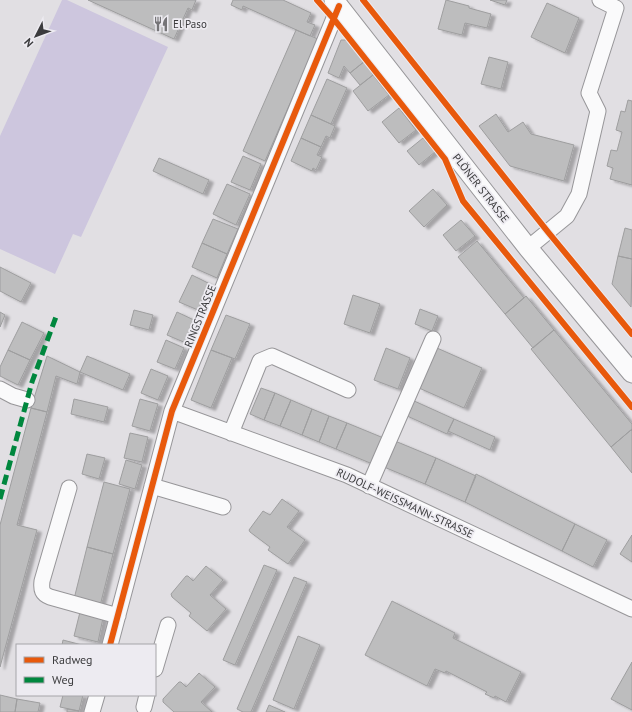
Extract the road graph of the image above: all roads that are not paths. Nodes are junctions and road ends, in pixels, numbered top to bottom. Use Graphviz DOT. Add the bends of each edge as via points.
graph roads {
  1 [pos="600,0"];
  2 [pos="337,3"];
  3 [pos="528,248"];
  4 [pos="433,339"];
  5 [pos="632,373"];
  6 [pos="0,389"];
  7 [pos="348,390"];
  8 [pos="27,400"];
  9 [pos="172,411"];
  10 [pos="231,433"];
  11 [pos="152,486"];
  12 [pos="369,486"];
  13 [pos="69,488"];
  14 [pos="224,507"];
  15 [pos="632,609"];
  16 [pos="118,616"];
  17 [pos="168,625"];
  18 [pos="110,644"];
  19 [pos="156,666"];
  20 [pos="97,696"];
  21 [pos="92,712"];
  1 -- 3 [label="street" via="616,8 589,92 598,110 580,194 567,216"];
  2 -- 3 [label="main road, PLÖNER STRASSE"];
  2 -- 9 [label="street, RINGSTRASSE"];
  3 -- 5 [label="main road, PLÖNER STRASSE"];
  4 -- 12 [label="street"];
  6 -- 8 [label="street"];
  7 -- 10 [label="street" via="272,356 260,361"];
  9 -- 10 [label="street, RUDOLF-WEISSMANN-STRASSE"];
  9 -- 11 [label="street, RINGSTRASSE"];
  10 -- 12 [label="street, RUDOLF-WEISSMANN-STRASSE"];
  11 -- 14 [label="street"];
  11 -- 16 [label="street, RINGSTRASSE"];
  12 -- 15 [label="street, RUDOLF-WEISSMANN-STRASSE"];
  13 -- 16 [label="street" via="42,581 42,591 50,598"];
  16 -- 18 [label="street, RINGSTRASSE"];
  17 -- 19 [label="street"];
  20 -- 21 [label="street"];
}
